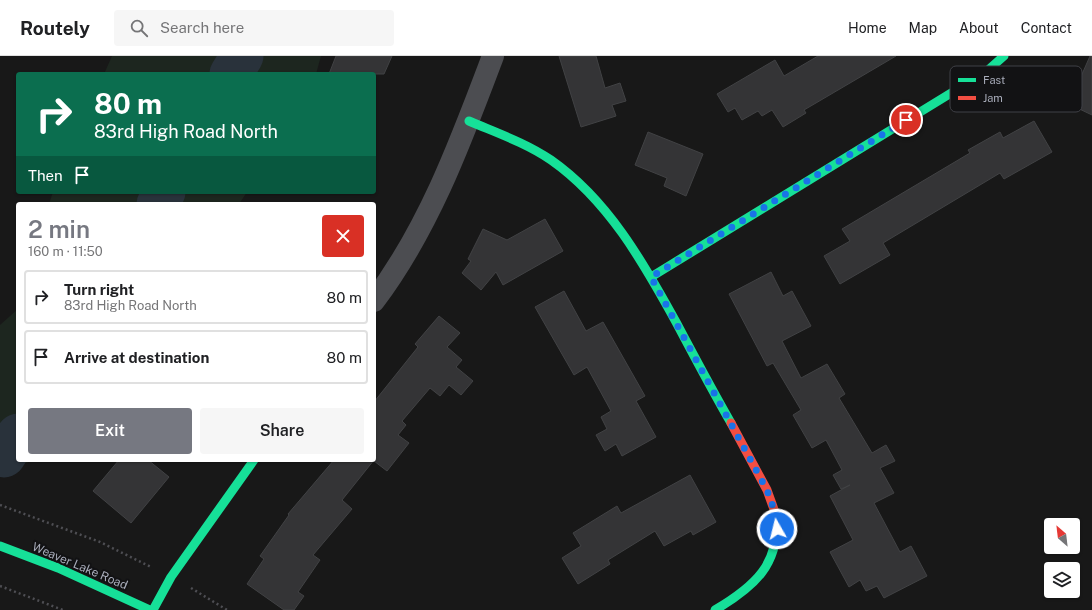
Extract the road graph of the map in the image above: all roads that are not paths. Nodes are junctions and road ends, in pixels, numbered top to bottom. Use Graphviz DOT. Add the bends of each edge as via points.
graph roads {
  1 [pos="493,56"];
  2 [pos="1004,56"];
  3 [pos="993,66"];
  4 [pos="950,94"];
  5 [pos="468,121"];
  6 [pos="651,277"];
  7 [pos="376,298"];
  8 [pos="253,462"];
  9 [pos="0,546"];
  10 [pos="150,610"];
  11 [pos="153,610"];
  12 [pos="715,610"];
  1 -- 5 [label="street"];
  2 -- 3 [label="street"];
  4 -- 6 [label="street"];
  5 -- 6 [label="street" via="504,135 547,157 586,189 616,222"];
  5 -- 7 [label="street" via="458,150 409,247"];
  6 -- 12 [label="street" via="767,490 776,515 777,542 770,563 755,583 734,600"];
  8 -- 11 [label="street" via="171,577"];
  9 -- 10 [label="street, Weaver Lake Road" via="58,568"];
}
